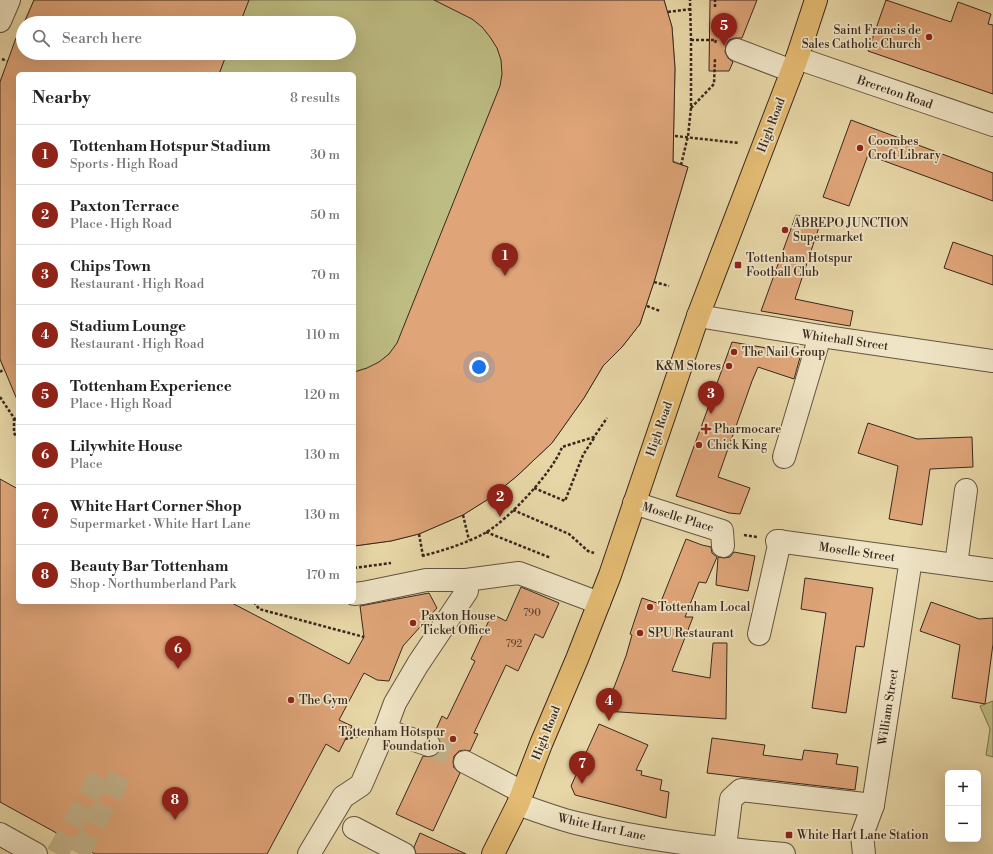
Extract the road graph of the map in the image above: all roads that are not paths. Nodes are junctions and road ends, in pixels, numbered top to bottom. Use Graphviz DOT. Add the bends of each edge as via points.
graph roads {
  1 [pos="9,0"];
  2 [pos="816,0"];
  3 [pos="0,21"];
  4 [pos="737,50"];
  5 [pos="795,65"];
  6 [pos="993,125"];
  7 [pos="698,316"];
  8 [pos="820,336"];
  9 [pos="993,361"];
  10 [pos="784,457"];
  11 [pos="966,490"];
  12 [pos="634,503"];
  13 [pos="723,539"];
  14 [pos="911,559"];
  15 [pos="956,565"];
  16 [pos="993,570"];
  17 [pos="466,580"];
  18 [pos="356,594"];
  19 [pos="599,603"];
  20 [pos="759,634"];
  21 [pos="385,730"];
  22 [pos="429,745"];
  23 [pos="465,762"];
  24 [pos="520,798"];
  25 [pos="873,805"];
  26 [pos="354,828"];
  27 [pos="0,834"];
  28 [pos="647,846"];
  29 [pos="725,848"];
  30 [pos="36,854"];
  31 [pos="309,854"];
  32 [pos="404,854"];
  33 [pos="493,854"];
  34 [pos="784,854"];
  35 [pos="864,854"];
  1 -- 3 [label="street"];
  2 -- 5 [label="main road, High Road"];
  4 -- 5 [label="street, Brereton Road"];
  5 -- 6 [label="street, Brereton Road"];
  5 -- 7 [label="main road, High Road"];
  7 -- 8 [label="street, Whitehall Street"];
  7 -- 12 [label="main road, High Road"];
  8 -- 9 [label="street, Whitehall Street"];
  8 -- 10 [label="street"];
  11 -- 15 [label="street"];
  12 -- 13 [label="street, Moselle Place"];
  12 -- 19 [label="main road, High Road"];
  14 -- 15 [label="street, Moselle Street"];
  14 -- 20 [label="street, Moselle Street" via="778,541"];
  14 -- 25 [label="street, William Street"];
  15 -- 16 [label="street, Moselle Street"];
  17 -- 18 [label="street" via="426,580"];
  17 -- 19 [label="street" via="519,573"];
  17 -- 21 [label="street" via="466,591 395,703"];
  19 -- 24 [label="main road, High Road"];
  21 -- 22 [label="street"];
  21 -- 31 [label="street" via="361,785 343,797"];
  23 -- 24 [label="street, White Hart Lane"];
  24 -- 28 [label="street, White Hart Lane" via="576,823"];
  24 -- 33 [label="main road, High Road"];
  25 -- 29 [label="street" via="741,790 731,799"];
  25 -- 35 [label="street, William Street" via="862,835"];
  26 -- 32 [label="street"];
  27 -- 30 [label="street"];
  28 -- 29 [label="street, White Hart Lane"];
  29 -- 34 [label="street, White Hart Lane"];
}
